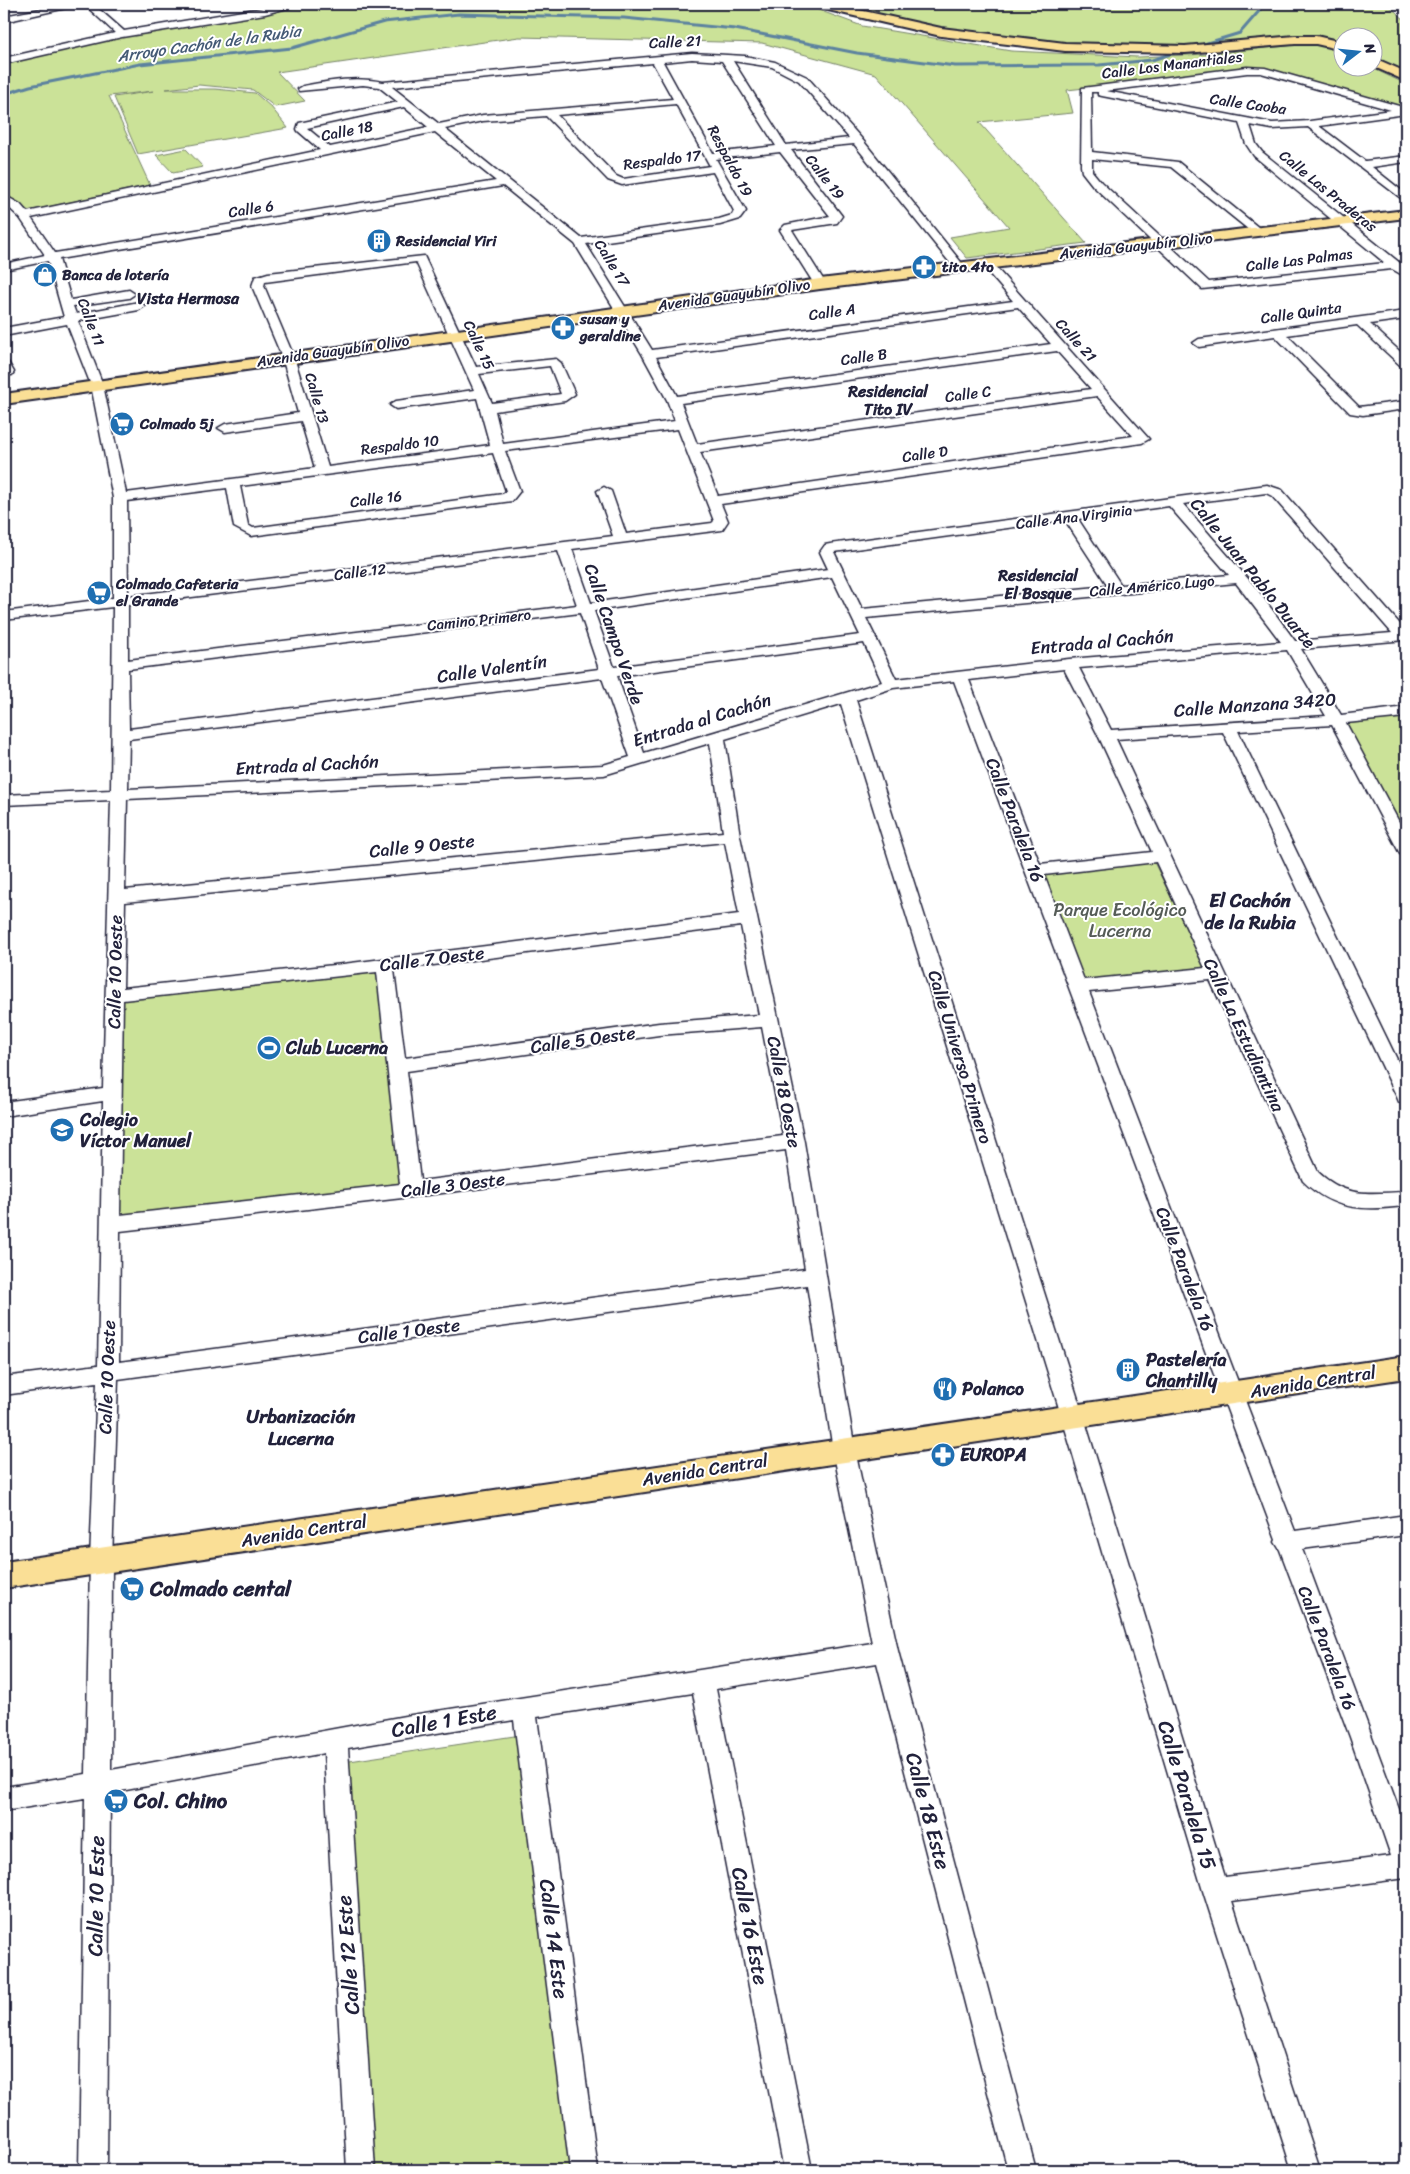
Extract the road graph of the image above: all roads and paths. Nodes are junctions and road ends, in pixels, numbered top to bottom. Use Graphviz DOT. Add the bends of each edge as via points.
graph roads {
  1 [pos="79,4"];
  2 [pos="88,4"];
  3 [pos="297,4"];
  4 [pos="819,4"];
  5 [pos="34,8"];
  6 [pos="4,19"];
  7 [pos="122,34"];
  8 [pos="1332,42"];
  9 [pos="725,57"];
  10 [pos="656,59"];
  11 [pos="4,61"];
  12 [pos="1382,66"];
  13 [pos="1406,77"];
  14 [pos="383,85"];
  15 [pos="303,89"];
  16 [pos="1086,90"];
  17 [pos="680,101"];
  18 [pos="406,103"];
  19 [pos="1406,111"];
  20 [pos="548,112"];
  21 [pos="1244,122"];
  22 [pos="1310,124"];
  23 [pos="437,128"];
  24 [pos="857,140"];
  25 [pos="784,149"];
  26 [pos="327,150"];
  27 [pos="711,156"];
  28 [pos="1087,156"];
  29 [pos="1406,159"];
  30 [pos="1362,165"];
  31 [pos="718,168"];
  32 [pos="503,183"];
  33 [pos="4,198"];
  34 [pos="1406,199"];
  35 [pos="1406,214"];
  36 [pos="24,216"];
  37 [pos="1343,222"];
  38 [pos="1258,232"];
  39 [pos="579,242"];
  40 [pos="1159,243"];
  41 [pos="52,257"];
  42 [pos="420,258"];
  43 [pos="986,263"];
  44 [pos="1396,266"];
  45 [pos="4,267"];
  46 [pos="959,267"];
  47 [pos="1406,274"];
  48 [pos="820,284"];
  49 [pos="1206,286"];
  50 [pos="130,294"];
  51 [pos="1021,303"];
  52 [pos="66,304"];
  53 [pos="140,306"];
  54 [pos="622,310"];
  55 [pos="1406,315"];
  56 [pos="71,318"];
  57 [pos="1361,322"];
  58 [pos="4,332"];
  59 [pos="1278,332"];
  60 [pos="455,334"];
  61 [pos="1199,343"];
  62 [pos="1060,347"];
  63 [pos="648,354"];
  64 [pos="288,358"];
  65 [pos="1406,364"];
  66 [pos="474,372"];
  67 [pos="97,385"];
  68 [pos="1100,392"];
  69 [pos="482,394"];
  70 [pos="4,399"];
  71 [pos="673,400"];
  72 [pos="396,405"];
  73 [pos="1406,405"];
  74 [pos="488,408"];
  75 [pos="305,416"];
  76 [pos="683,424"];
  77 [pos="225,428"];
  78 [pos="1142,439"];
  79 [pos="498,449"];
  80 [pos="692,449"];
  81 [pos="322,470"];
  82 [pos="233,484"];
  83 [pos="604,491"];
  84 [pos="120,498"];
  85 [pos="713,501"];
  86 [pos="1174,503"];
  87 [pos="1070,517"];
  88 [pos="717,527"];
  89 [pos="621,539"];
  90 [pos="564,548"];
  91 [pos="837,572"];
  92 [pos="1238,578"];
  93 [pos="1117,589"];
  94 [pos="122,601"];
  95 [pos="587,608"];
  96 [pos="857,614"];
  97 [pos="4,616"];
  98 [pos="1405,636"];
  99 [pos="868,638"];
  100 [pos="1292,647"];
  101 [pos="1069,664"];
  102 [pos="120,665"];
  103 [pos="608,671"];
  104 [pos="960,676"];
  105 [pos="891,684"];
  106 [pos="847,697"];
  107 [pos="1406,712"];
  108 [pos="1335,720"];
  109 [pos="1228,728"];
  110 [pos="121,735"];
  111 [pos="717,736"];
  112 [pos="1106,736"];
  113 [pos="639,760"];
  114 [pos="120,794"];
  115 [pos="4,800"];
  116 [pos="732,836"];
  117 [pos="1406,850"];
  118 [pos="1160,856"];
  119 [pos="1035,870"];
  120 [pos="116,897"];
  121 [pos="749,919"];
  122 [pos="385,965"];
  123 [pos="1216,973"];
  124 [pos="1079,987"];
  125 [pos="114,995"];
  126 [pos="770,1020"];
  127 [pos="397,1066"];
  128 [pos="114,1093"];
  129 [pos="1406,1097"];
  130 [pos="4,1109"];
  131 [pos="794,1142"];
  132 [pos="411,1190"];
  133 [pos="1406,1199"];
  134 [pos="110,1224"];
  135 [pos="815,1276"];
  136 [pos="1406,1367"];
  137 [pos="108,1370"];
  138 [pos="4,1386"];
  139 [pos="1232,1394"];
  140 [pos="1073,1418"];
  141 [pos="844,1450"];
  142 [pos="1406,1524"];
  143 [pos="1286,1542"];
  144 [pos="101,1561"];
  145 [pos="4,1576"];
  146 [pos="886,1651"];
  147 [pos="703,1682"];
  148 [pos="524,1708"];
  149 [pos="335,1739"];
  150 [pos="98,1786"];
  151 [pos="4,1799"];
  152 [pos="1406,1864"];
  153 [pos="1216,1891"];
  154 [pos="93,2170"];
  155 [pos="361,2170"];
  156 [pos="584,2170"];
  157 [pos="798,2170"];
  158 [pos="1022,2170"];
  159 [pos="1306,2170"];
  1 -- 5 [label="street"];
  2 -- 7 [label="street"];
  3 -- 7 [label="street"];
  4 -- 8 [label="main road" via="924,29 1014,43 1149,50 1309,40"];
  5 -- 6 [label="street"];
  7 -- 11 [label="street"];
  9 -- 10 [label="street, Calle 21"];
  9 -- 24 [label="street, Calle 21" via="775,65 803,79"];
  9 -- 25 [label="street, Calle 19"];
  10 -- 14 [label="street, Calle 21"];
  10 -- 17 [label="street, Respaldo 19"];
  12 -- 13 [label="main road"];
  14 -- 15 [label="street, Calle 21" via="353,80"];
  14 -- 18 [label="street, Calle 17"];
  16 -- 19 [label="street, Calle Los Manantiales" via="1261,70"];
  16 -- 21 [label="street, Calle Caoba"];
  16 -- 28 [label="street"];
  17 -- 20 [label="street, Calle 18"];
  17 -- 27 [label="street, Respaldo 19"];
  18 -- 23 [label="street, Calle 17"];
  18 -- 26 [label="street" via="303,125 302,129"];
  19 -- 22 [label="street, Calle Caoba"];
  20 -- 23 [label="street, Calle 18" via="490,117"];
  20 -- 31 [label="street, Respaldo 17" via="612,178 622,182"];
  21 -- 22 [label="street, Calle Caoba" via="1272,126"];
  21 -- 37 [label="street, Calle Las Praderas" via="1258,154"];
  22 -- 30 [label="street"];
  23 -- 26 [label="street, Calle 18"];
  23 -- 32 [label="street, Calle 17"];
  24 -- 25 [label="street"];
  24 -- 46 [label="street, Calle 21"];
  25 -- 27 [label="street"];
  25 -- 48 [label="street, Calle 19" via="836,216 833,220 786,230"];
  26 -- 36 [label="street, Calle 18"];
  27 -- 31 [label="street, Respaldo 19"];
  28 -- 38 [label="street" via="1174,164"];
  28 -- 40 [label="street" via="1087,172"];
  29 -- 30 [label="street"];
  30 -- 34 [label="street"];
  31 -- 39 [label="street, Respaldo 19" via="740,211 736,217"];
  32 -- 39 [label="street, Calle 17"];
  32 -- 41 [label="street, Calle 6"];
  33 -- 36 [label="street, Calle 11"];
  35 -- 37 [label="main road, Avenida Guayubín Olivo"];
  36 -- 41 [label="street, Calle 11"];
  37 -- 38 [label="main road, Avenida Guayubín Olivo"];
  37 -- 44 [label="street, Calle Las Praderas"];
  38 -- 40 [label="main road, Avenida Guayubín Olivo"];
  39 -- 54 [label="street, Calle 17"];
  40 -- 43 [label="main road, Avenida Guayubín Olivo"];
  40 -- 49 [label="street"];
  41 -- 45 [label="street, Calle 6"];
  41 -- 52 [label="street, Calle 11"];
  42 -- 60 [label="street, Calle 15"];
  42 -- 64 [label="street, Calle 13" via="259,280 258,286"];
  43 -- 46 [label="main road, Avenida Guayubín Olivo"];
  43 -- 51 [label="street, Calle 21"];
  44 -- 47 [label="street, Calle Las Praderas"];
  44 -- 49 [label="street, Calle Las Palmas"];
  46 -- 48 [label="main road, Avenida Guayubín Olivo"];
  48 -- 54 [label="main road, Avenida Guayubín Olivo"];
  50 -- 52 [label="street"];
  51 -- 62 [label="street, Calle 21"];
  51 -- 63 [label="street, Calle A"];
  52 -- 56 [label="street, Calle 11"];
  53 -- 56 [label="street"];
  54 -- 60 [label="main road, Avenida Guayubín Olivo"];
  54 -- 63 [label="street, Calle 17"];
  55 -- 57 [label="street, Calle Quinta"];
  56 -- 58 [label="street"];
  56 -- 67 [label="street, Calle 11"];
  57 -- 59 [label="street, Calle Quinta"];
  57 -- 65 [label="street"];
  59 -- 61 [label="street, Calle Quinta"];
  59 -- 73 [label="street" via="1355,410"];
  60 -- 64 [label="main road, Avenida Guayubín Olivo"];
  60 -- 66 [label="street, Calle 15"];
  62 -- 68 [label="street, Calle 21"];
  62 -- 71 [label="street, Calle B"];
  63 -- 71 [label="street, Calle 17"];
  64 -- 67 [label="main road, Avenida Guayubín Olivo"];
  64 -- 75 [label="street, Calle 13"];
  66 -- 69 [label="street, Calle 15"];
  66 -- 74 [label="street" via="552,362 569,394"];
  67 -- 70 [label="main road, Avenida Guayubín Olivo"];
  67 -- 84 [label="street, Calle 10 Oeste"];
  68 -- 78 [label="street, Calle 21"];
  68 -- 80 [label="street, Calle C"];
  69 -- 72 [label="street"];
  69 -- 74 [label="street, Calle 15"];
  71 -- 76 [label="street, Calle 17"];
  74 -- 79 [label="street, Calle 15"];
  75 -- 77 [label="street"];
  75 -- 81 [label="street, Calle 13"];
  76 -- 79 [label="street, Respaldo 10"];
  76 -- 80 [label="street, Calle 17"];
  78 -- 85 [label="street, Calle D"];
  79 -- 81 [label="street, Respaldo 10"];
  79 -- 82 [label="street, Calle 16" via="513,491 507,498 251,532 241,528"];
  80 -- 85 [label="street, Calle 17"];
  81 -- 82 [label="street, Respaldo 10"];
  82 -- 84 [label="street, Respaldo 10"];
  83 -- 89 [label="street"];
  84 -- 94 [label="street, Calle 10 Oeste"];
  85 -- 88 [label="street, Calle 17" via="722,521"];
  86 -- 87 [label="street, Calle Ana Virginia"];
  86 -- 92 [label="street, Calle Juan Pablo Duarte"];
  86 -- 98 [label="street, Calle Ana Virginia" via="1267,489 1274,491"];
  87 -- 91 [label="street, Calle Ana Virginia" via="832,547 827,552"];
  87 -- 93 [label="street"];
  88 -- 89 [label="street, Calle 12"];
  89 -- 90 [label="street, Calle 12"];
  90 -- 94 [label="street, Calle 12"];
  90 -- 95 [label="street, Calle Campo Verde"];
  91 -- 95 [label="street, Camino Primero"];
  91 -- 96 [label="street, Calle Ana Virginia"];
  92 -- 93 [label="street, Calle Américo Lugo"];
  92 -- 100 [label="street, Calle Juan Pablo Duarte"];
  93 -- 96 [label="street, Calle Américo Lugo"];
  94 -- 97 [label="street, Calle 12"];
  94 -- 102 [label="street, Calle 10 Oeste"];
  95 -- 102 [label="street, Camino Primero"];
  95 -- 103 [label="street, Calle Campo Verde"];
  96 -- 99 [label="street, Calle Ana Virginia"];
  98 -- 100 [label="street, Entrada al Cachón"];
  99 -- 103 [label="street, Calle Valentín"];
  99 -- 105 [label="street, Calle Ana Virginia"];
  100 -- 101 [label="street, Entrada al Cachón"];
  100 -- 108 [label="street, Calle Juan Pablo Duarte"];
  101 -- 104 [label="street, Entrada al Cachón"];
  101 -- 112 [label="street, Calle La Estudiantina"];
  102 -- 110 [label="street, Calle 10 Oeste"];
  103 -- 110 [label="street, Calle Valentín" via="328,711"];
  103 -- 113 [label="street, Calle Campo Verde"];
  104 -- 105 [label="street, Entrada al Cachón"];
  104 -- 119 [label="street, Calle Paralela 16"];
  105 -- 106 [label="street, Entrada al Cachón"];
  106 -- 111 [label="street, Entrada al Cachón"];
  106 -- 140 [label="street, Calle Universo Primero"];
  107 -- 108 [label="street, Calle Manzana 3420"];
  108 -- 109 [label="street, Calle Manzana 3420"];
  108 -- 117 [label="street, Calle Juan Pablo Duarte"];
  109 -- 112 [label="street, Calle Manzana 3420"];
  109 -- 129 [label="street"];
  110 -- 114 [label="street, Calle 10 Oeste"];
  111 -- 113 [label="street, Entrada al Cachón"];
  111 -- 116 [label="street, Calle 18 Oeste"];
  112 -- 118 [label="street, Calle La Estudiantina"];
  113 -- 114 [label="street, Entrada al Cachón" via="604,770"];
  114 -- 115 [label="street, Entrada al Cachón"];
  114 -- 120 [label="street, Calle 10 Oeste"];
  116 -- 120 [label="street, Calle 9 Oeste"];
  116 -- 121 [label="street, Calle 18 Oeste"];
  118 -- 119 [label="street"];
  118 -- 123 [label="street, Calle La Estudiantina"];
  119 -- 124 [label="street, Calle Paralela 16"];
  120 -- 125 [label="street, Calle 10 Oeste"];
  121 -- 122 [label="street, Calle 7 Oeste"];
  121 -- 126 [label="street, Calle 18 Oeste"];
  122 -- 125 [label="street, Calle 7 Oeste"];
  122 -- 127 [label="street"];
  123 -- 124 [label="street"];
  123 -- 133 [label="street, Calle La Estudiantina" via="1310,1176 1318,1186 1344,1200 1357,1202"];
  124 -- 139 [label="street, Calle Paralela 16"];
  125 -- 128 [label="street, Calle 10 Oeste"];
  126 -- 127 [label="street, Calle 5 Oeste" via="659,1030"];
  126 -- 131 [label="street, Calle 18 Oeste"];
  127 -- 132 [label="street"];
  128 -- 130 [label="street"];
  128 -- 134 [label="street, Calle 10 Oeste"];
  131 -- 132 [label="street, Calle 3 Oeste"];
  131 -- 135 [label="street, Calle 18 Oeste"];
  132 -- 134 [label="street, Calle 3 Oeste"];
  134 -- 137 [label="street, Calle 10 Oeste"];
  135 -- 137 [label="street, Calle 1 Oeste"];
  135 -- 141 [label="street, Calle 18 Oeste"];
  136 -- 139 [label="main road, Avenida Central"];
  137 -- 138 [label="street, Calle 1 Oeste"];
  137 -- 144 [label="street, Calle 10 Oeste"];
  139 -- 140 [label="main road, Avenida Central"];
  139 -- 143 [label="street, Calle Paralela 16"];
  140 -- 141 [label="main road, Avenida Central"];
  140 -- 153 [label="street, Calle Paralela 15"];
  141 -- 144 [label="main road, Avenida Central"];
  141 -- 146 [label="street, Calle 18 Este"];
  142 -- 143 [label="street"];
  143 -- 152 [label="street, Calle Paralela 16" via="1362,1737"];
  144 -- 145 [label="main road, Avenida Central"];
  144 -- 150 [label="street, Calle 10 Este"];
  146 -- 147 [label="street, Calle 1 Este"];
  146 -- 158 [label="street, Calle 18 Este"];
  147 -- 148 [label="street, Calle 1 Este"];
  147 -- 157 [label="street, Calle 16 Este"];
  148 -- 149 [label="street, Calle 1 Este"];
  148 -- 156 [label="street, Calle 14 Este"];
  149 -- 150 [label="street, Calle 1 Este"];
  149 -- 155 [label="street, Calle 12 Este"];
  150 -- 151 [label="street, Calle 1 Este"];
  150 -- 154 [label="street, Calle 10 Este"];
  152 -- 153 [label="street"];
  153 -- 159 [label="street, Calle Paralela 15"];
}
